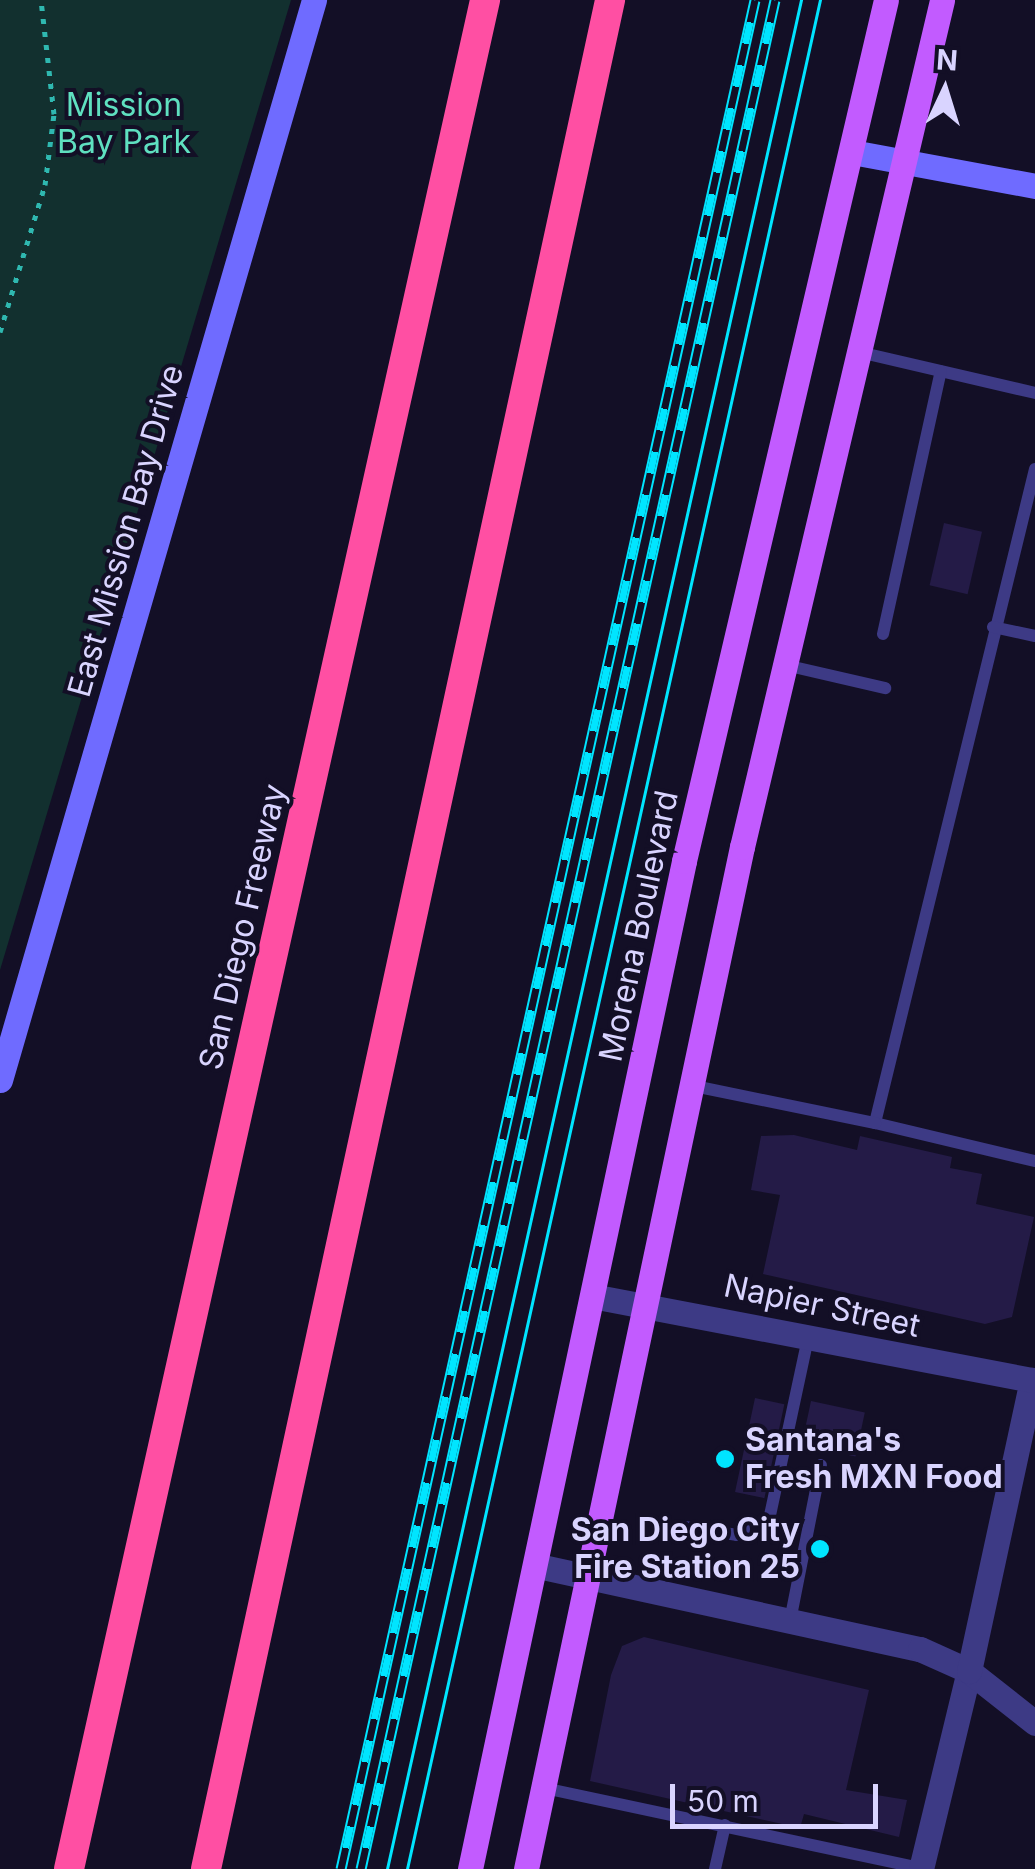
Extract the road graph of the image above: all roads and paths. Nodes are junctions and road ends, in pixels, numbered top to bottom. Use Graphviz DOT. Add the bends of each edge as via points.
graph roads {
  1 [pos="41,0"];
  2 [pos="314,0"];
  3 [pos="485,0"];
  4 [pos="610,0"];
  5 [pos="886,0"];
  6 [pos="942,0"];
  7 [pos="852,152"];
  8 [pos="904,162"];
  9 [pos="1035,186"];
  10 [pos="0,332"];
  11 [pos="859,352"];
  12 [pos="941,371"];
  13 [pos="1035,393"];
  14 [pos="1035,469"];
  15 [pos="993,627"];
  16 [pos="883,634"];
  17 [pos="1035,636"];
  18 [pos="785,666"];
  19 [pos="885,688"];
  20 [pos="0,1080"];
  21 [pos="694,1086"];
  22 [pos="875,1123"];
  23 [pos="1035,1161"];
  24 [pos="596,1297"];
  25 [pos="650,1306"];
  26 [pos="808,1338"];
  27 [pos="1034,1376"];
  28 [pos="820,1465"];
  29 [pos="685,1526"];
  30 [pos="538,1566"];
  31 [pos="591,1577"];
  32 [pos="790,1621"];
  33 [pos="969,1670"];
  34 [pos="1035,1723"];
  35 [pos="544,1788"];
  36 [pos="726,1825"];
  37 [pos="921,1868"];
  38 [pos="69,1869"];
  39 [pos="206,1869"];
  40 [pos="470,1869"];
  41 [pos="526,1869"];
  42 [pos="715,1869"];
  1 -- 10 [label="path" via="54,114 45,186"];
  2 -- 20 [label="main road, East Mission Bay Drive"];
  3 -- 38 [label="highway, San Diego Freeway"];
  4 -- 39 [label="highway"];
  5 -- 7 [label="main road, Morena Boulevard"];
  6 -- 8 [label="main road"];
  7 -- 8 [label="main road"];
  7 -- 24 [label="main road, Morena Boulevard" via="684,861"];
  8 -- 9 [label="main road"];
  8 -- 11 [label="main road"];
  11 -- 12 [label="lane"];
  11 -- 18 [label="main road"];
  12 -- 13 [label="lane"];
  12 -- 16 [label="lane"];
  14 -- 15 [label="lane"];
  15 -- 17 [label="lane"];
  15 -- 22 [label="lane"];
  18 -- 19 [label="lane"];
  18 -- 21 [label="main road"];
  21 -- 22 [label="lane"];
  21 -- 25 [label="main road"];
  22 -- 23 [label="lane"];
  24 -- 25 [label="street, Napier Street"];
  24 -- 30 [label="main road, Morena Boulevard"];
  25 -- 26 [label="street, Napier Street"];
  25 -- 31 [label="main road"];
  26 -- 27 [label="street, Napier Street"];
  26 -- 29 [label="lane" via="768,1520 737,1535"];
  27 -- 33 [label="street"];
  28 -- 32 [label="lane"];
  30 -- 31 [label="street"];
  30 -- 40 [label="main road, Morena Boulevard"];
  31 -- 32 [label="street"];
  31 -- 35 [label="main road"];
  32 -- 33 [label="street" via="920,1648"];
  33 -- 34 [label="street"];
  33 -- 37 [label="street"];
  35 -- 36 [label="lane"];
  35 -- 41 [label="main road"];
  36 -- 37 [label="lane"];
  36 -- 42 [label="lane"];
}
